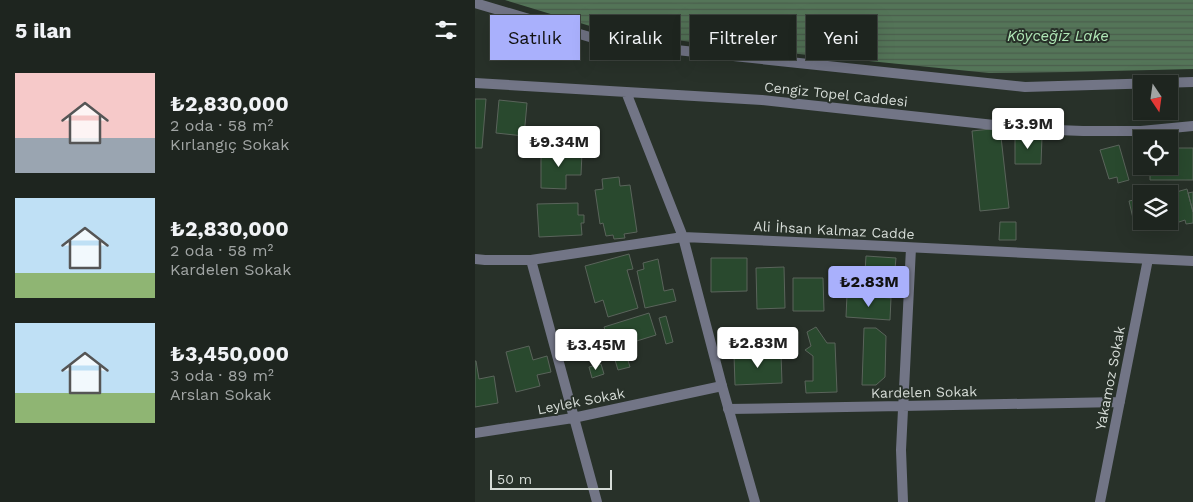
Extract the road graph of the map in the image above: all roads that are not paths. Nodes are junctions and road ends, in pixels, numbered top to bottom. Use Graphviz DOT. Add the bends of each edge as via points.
graph roads {
  1 [pos="475,3"];
  2 [pos="1193,82"];
  3 [pos="475,83"];
  4 [pos="626,92"];
  5 [pos="1193,126"];
  6 [pos="683,237"];
  7 [pos="911,248"];
  8 [pos="475,259"];
  9 [pos="1148,259"];
  10 [pos="531,260"];
  11 [pos="1193,261"];
  12 [pos="722,386"];
  13 [pos="1120,402"];
  14 [pos="902,406"];
  15 [pos="728,409"];
  16 [pos="573,418"];
  17 [pos="475,433"];
  18 [pos="597,502"];
  19 [pos="755,502"];
  20 [pos="903,502"];
  21 [pos="1100,502"];
  1 -- 2 [label="street" via="610,43 1025,87"];
  3 -- 4 [label="street, Cengiz Topel Caddesi"];
  4 -- 5 [label="street, Cengiz Topel Caddesi" via="762,100 1031,129 1122,131"];
  4 -- 6 [label="street"];
  6 -- 7 [label="street, Ali İhsan Kalmaz Cadde"];
  6 -- 10 [label="street, Ali İhsan Kalmaz Cadde"];
  6 -- 12 [label="street"];
  7 -- 9 [label="street, Ali İhsan Kalmaz Cadde"];
  7 -- 14 [label="street"];
  8 -- 10 [label="street, Ali İhsan Kalmaz Cadde"];
  9 -- 11 [label="street, Ali İhsan Kalmaz Cadde"];
  9 -- 13 [label="street, Yakamoz Sokak"];
  10 -- 16 [label="street"];
  12 -- 15 [label="street"];
  12 -- 16 [label="street, Leylek Sokak"];
  13 -- 14 [label="street, Kardelen Sokak"];
  13 -- 21 [label="street, Yakamoz Sokak"];
  14 -- 15 [label="street, Kardelen Sokak"];
  14 -- 20 [label="street"];
  15 -- 19 [label="street"];
  16 -- 17 [label="street, Leylek Sokak"];
  16 -- 18 [label="street"];
}
